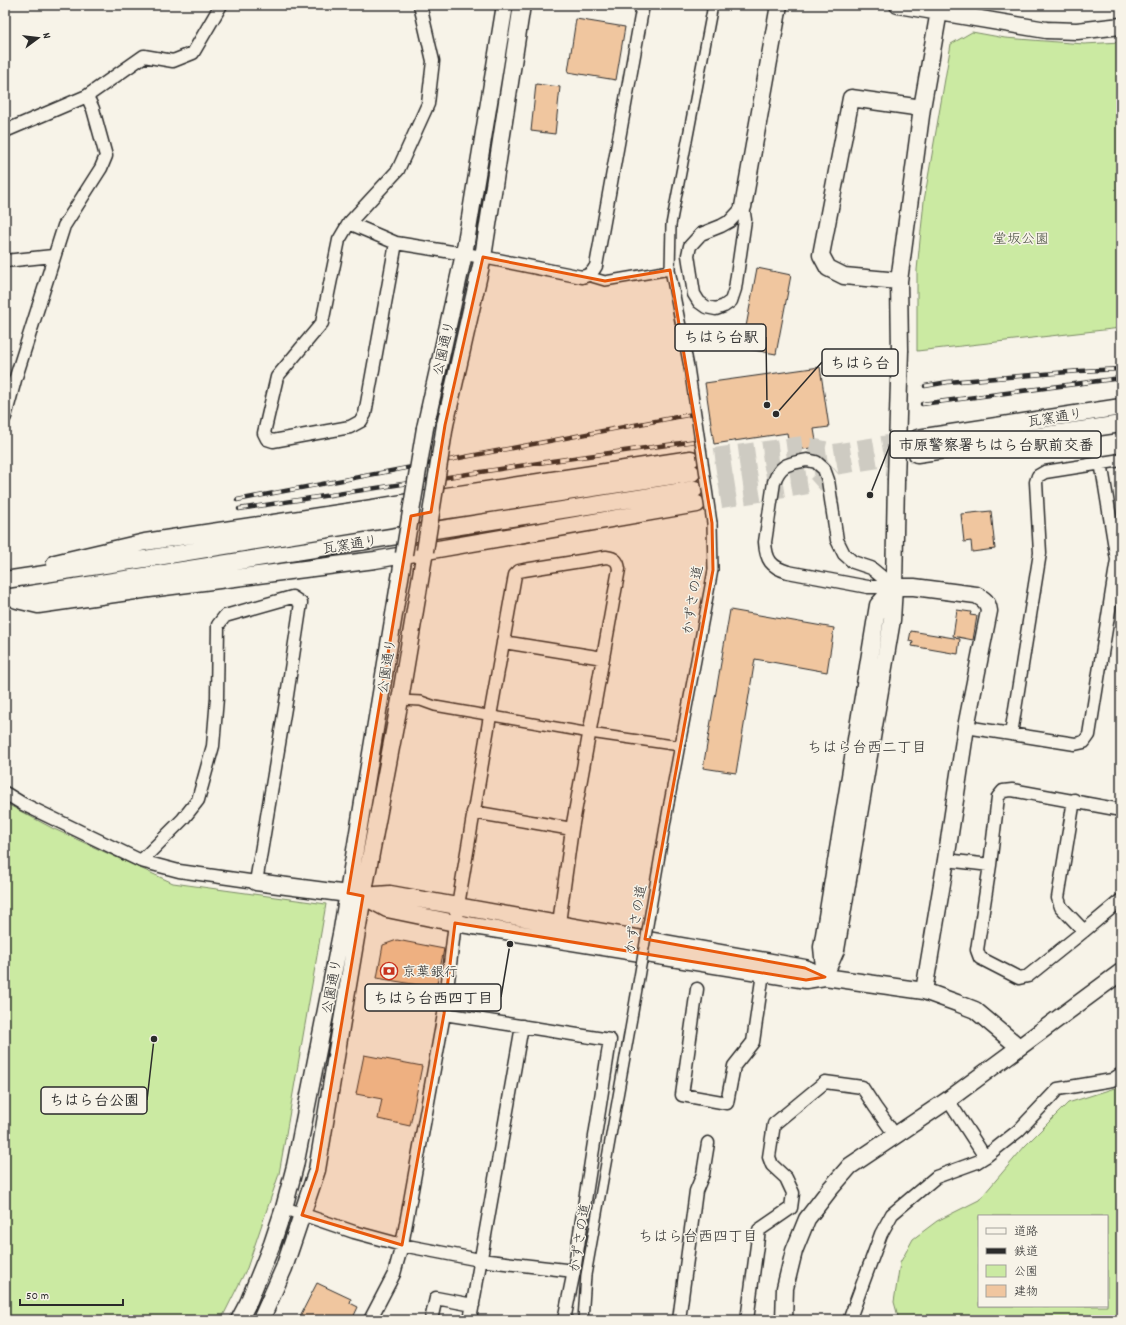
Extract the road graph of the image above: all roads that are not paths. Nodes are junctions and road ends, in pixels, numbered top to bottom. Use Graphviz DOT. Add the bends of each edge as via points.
graph roads {
  1 [pos="221,5"];
  2 [pos="420,5"];
  3 [pos="505,5"];
  4 [pos="522,5"];
  5 [pos="643,5"];
  6 [pos="713,5"];
  7 [pos="779,5"];
  8 [pos="898,5"];
  9 [pos="940,8"];
  10 [pos="1121,26"];
  11 [pos="87,96"];
  12 [pos="922,108"];
  13 [pos="5,131"];
  14 [pos="743,206"];
  15 [pos="350,223"];
  16 [pos="396,243"];
  17 [pos="464,254"];
  18 [pos="53,256"];
  19 [pos="483,257"];
  20 [pos="5,261"];
  21 [pos="670,270"];
  22 [pos="588,276"];
  23 [pos="900,281"];
  24 [pos="1121,407"];
  25 [pos="5,417"];
  26 [pos="1121,424"];
  27 [pos="918,438"];
  28 [pos="917,454"];
  29 [pos="1121,460"];
  30 [pos="1101,462"];
  31 [pos="694,481"];
  32 [pos="433,498"];
  33 [pos="413,501"];
  34 [pos="426,551"];
  35 [pos="404,554"];
  36 [pos="7,580"];
  37 [pos="894,587"];
  38 [pos="7,598"];
  39 [pos="1116,603"];
  40 [pos="503,642"];
  41 [pos="603,658"];
  42 [pos="400,700"];
  43 [pos="490,716"];
  44 [pos="966,727"];
  45 [pos="590,733"];
  46 [pos="1011,734"];
  47 [pos="680,746"];
  48 [pos="5,793"];
  49 [pos="1074,800"];
  50 [pos="1121,810"];
  51 [pos="473,812"];
  52 [pos="572,829"];
  53 [pos="946,860"];
  54 [pos="141,862"];
  55 [pos="990,865"];
  56 [pos="256,882"];
  57 [pos="356,895"];
  58 [pos="1121,900"];
  59 [pos="458,906"];
  60 [pos="455,923"];
  61 [pos="559,923"];
  62 [pos="1084,931"];
  63 [pos="1121,972"];
  64 [pos="763,973"];
  65 [pos="825,977"];
  66 [pos="696,990"];
  67 [pos="924,991"];
  68 [pos="444,1014"];
  69 [pos="522,1026"];
  70 [pos="1020,1048"];
  71 [pos="1121,1074"];
  72 [pos="948,1100"];
  73 [pos="895,1135"];
  74 [pos="708,1143"];
  75 [pos="985,1157"];
  76 [pos="284,1208"];
  77 [pos="302,1215"];
  78 [pos="402,1245"];
  79 [pos="480,1260"];
  80 [pos="574,1271"];
  81 [pos="473,1305"];
  82 [pos="239,1320"];
  83 [pos="261,1320"];
  84 [pos="370,1320"];
  85 [pos="431,1320"];
  86 [pos="470,1320"];
  87 [pos="564,1320"];
  88 [pos="584,1320"];
  89 [pos="679,1320"];
  90 [pos="747,1320"];
  91 [pos="784,1320"];
  92 [pos="851,1320"];
  1 -- 11 [label="street" via="193,52 173,61 144,56"];
  2 -- 15 [label="street" via="433,61 428,104 398,170"];
  3 -- 17 [label="street, 公園通り"];
  4 -- 19 [label="street, 公園通り"];
  5 -- 22 [label="street" via="596,266"];
  6 -- 21 [label="street, かずさの道" via="672,225"];
  7 -- 14 [label="street"];
  8 -- 9 [label="street"];
  9 -- 10 [label="street" via="1046,30 1077,32"];
  9 -- 12 [label="street"];
  11 -- 13 [label="street"];
  11 -- 18 [label="street" via="106,156 64,226"];
  12 -- 23 [label="street"];
  12 -- 23 [label="street" via="851,98 821,255 828,268 844,276"];
  14 -- 14 [label="street" via="745,220 731,301 716,309 706,307 694,294 688,255 690,246 701,234 730,221"];
  15 -- 16 [label="street"];
  15 -- 16 [label="street" via="338,240 322,323 277,377 264,433 267,439 273,441 343,428 361,421"];
  16 -- 17 [label="street"];
  17 -- 19 [label="street"];
  17 -- 33 [label="street, 公園通り, bridge" via="425,428"];
  18 -- 20 [label="street"];
  18 -- 25 [label="street"];
  19 -- 22 [label="street" via="582,277"];
  19 -- 32 [label="street, 公園通り, bridge" via="445,425"];
  21 -- 22 [label="street" via="605,281"];
  21 -- 47 [label="street, かずさの道, bridge" via="689,367 712,522 713,570"];
  23 -- 37 [label="street, bridge"];
  24 -- 27 [label="street, 瓦窯通り"];
  26 -- 28 [label="street, 瓦窯通り"];
  29 -- 30 [label="street"];
  30 -- 39 [label="street" via="1117,560"];
  30 -- 46 [label="street" via="1045,472 1038,476 1036,482 1040,553"];
  31 -- 32 [label="street"];
  31 -- 34 [label="street"];
  31 -- 36 [label="street, 瓦窯通り" via="428,513"];
  31 -- 38 [label="street, 瓦窯通り"];
  32 -- 33 [label="street"];
  32 -- 34 [label="street, 公園通り, bridge"];
  33 -- 35 [label="street, 公園通り, bridge"];
  33 -- 36 [label="street" via="145,542 30,569"];
  34 -- 35 [label="street"];
  34 -- 42 [label="street, 公園通り"];
  35 -- 38 [label="street" via="38,605"];
  35 -- 57 [label="street, 公園通り"];
  37 -- 37 [label="street" via="868,587 788,572 772,565 765,552 765,542 774,482 781,468 787,464 807,460 816,462 824,469 837,540 844,554 853,562 870,568"];
  37 -- 44 [label="street" via="976,595 984,598 988,604 989,611"];
  37 -- 65 [label="street" via="892,620 836,950"];
  39 -- 46 [label="street" via="1089,735 1084,742 1075,744"];
  40 -- 41 [label="street"];
  40 -- 41 [label="street" via="515,575 519,571 613,558 619,569"];
  40 -- 43 [label="street"];
  41 -- 45 [label="street"];
  42 -- 43 [label="street" via="422,701 435,706"];
  42 -- 57 [label="street, 公園通り"];
  43 -- 45 [label="street"];
  43 -- 51 [label="street"];
  44 -- 46 [label="street"];
  44 -- 53 [label="street"];
  45 -- 47 [label="street"];
  45 -- 52 [label="street"];
  47 -- 88 [label="street, かずさの道, bridge" via="586,1275"];
  48 -- 54 [label="street"];
  49 -- 50 [label="street"];
  49 -- 55 [label="street" via="1012,790 1003,791 998,797"];
  49 -- 62 [label="street" via="1058,898 1061,907"];
  51 -- 52 [label="street"];
  51 -- 59 [label="street"];
  52 -- 61 [label="street"];
  53 -- 55 [label="street"];
  53 -- 67 [label="street"];
  54 -- 56 [label="street" via="179,871"];
  54 -- 56 [label="street" via="198,800 213,746 217,698 218,625 225,616 292,597 301,603"];
  55 -- 62 [label="street" via="977,950 980,958 1019,978 1028,976"];
  56 -- 57 [label="street"];
  57 -- 59 [label="street" via="390,894"];
  57 -- 60 [label="street" via="388,909"];
  57 -- 76 [label="street, 公園通り" via="342,930 295,1166"];
  57 -- 77 [label="street, 公園通り" via="317,1170"];
  58 -- 62 [label="street"];
  59 -- 60 [label="street"];
  59 -- 61 [label="street"];
  60 -- 64 [label="street"];
  60 -- 68 [label="street"];
  61 -- 65 [label="street" via="805,968"];
  63 -- 70 [label="street"];
  64 -- 65 [label="street" via="806,980"];
  64 -- 66 [label="street" via="753,1042 734,1066 727,1103 682,1095"];
  65 -- 67 [label="street"];
  67 -- 70 [label="street" via="975,1010"];
  68 -- 69 [label="street"];
  68 -- 78 [label="street"];
  69 -- 79 [label="street"];
  69 -- 80 [label="street" via="610,1040"];
  70 -- 72 [label="street"];
  71 -- 75 [label="street" via="1112,1080 1058,1089 1018,1132"];
  72 -- 73 [label="street"];
  72 -- 75 [label="street"];
  73 -- 90 [label="street" via="862,1087 825,1082 774,1124 769,1157 772,1165 786,1178 793,1192 791,1208 759,1230"];
  73 -- 91 [label="street" via="850,1166 807,1219 794,1251 785,1288"];
  74 -- 89 [label="street" via="703,1174 696,1191"];
  75 -- 92 [label="street" via="936,1177 892,1214 879,1241"];
  76 -- 77 [label="street"];
  76 -- 82 [label="street, 公園通り" via="272,1244"];
  77 -- 78 [label="street"];
  77 -- 83 [label="street, 公園通り" via="284,1268"];
  78 -- 79 [label="street"];
  78 -- 84 [label="street" via="394,1274"];
  79 -- 80 [label="street"];
  79 -- 81 [label="street"];
  80 -- 87 [label="street"];
  81 -- 85 [label="street" via="436,1298"];
  81 -- 86 [label="street"];
}
